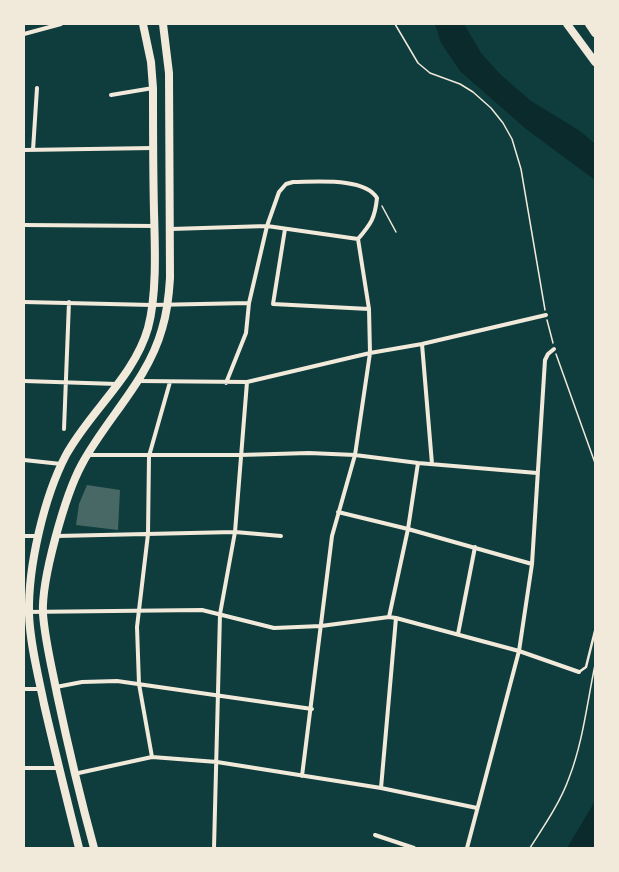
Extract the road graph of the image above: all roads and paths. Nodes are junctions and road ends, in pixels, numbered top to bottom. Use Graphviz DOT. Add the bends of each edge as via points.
graph roads {
  1 [pos="61,24"];
  2 [pos="143,24"];
  3 [pos="163,24"];
  4 [pos="395,24"];
  5 [pos="567,24"];
  6 [pos="588,24"];
  7 [pos="595,33"];
  8 [pos="24,34"];
  9 [pos="595,62"];
  10 [pos="37,88"];
  11 [pos="153,88"];
  12 [pos="111,95"];
  13 [pos="153,148"];
  14 [pos="24,150"];
  15 [pos="33,150"];
  16 [pos="377,198"];
  17 [pos="24,225"];
  18 [pos="155,226"];
  19 [pos="266,226"];
  20 [pos="285,229"];
  21 [pos="170,230"];
  22 [pos="396,232"];
  23 [pos="358,240"];
  24 [pos="24,302"];
  25 [pos="69,302"];
  26 [pos="249,303"];
  27 [pos="152,305"];
  28 [pos="168,305"];
  29 [pos="369,309"];
  30 [pos="546,315"];
  31 [pos="422,344"];
  32 [pos="554,349"];
  33 [pos="370,353"];
  34 [pos="24,381"];
  35 [pos="138,381"];
  36 [pos="67,382"];
  37 [pos="170,382"];
  38 [pos="247,382"];
  39 [pos="226,383"];
  40 [pos="118,384"];
  41 [pos="64,429"];
  42 [pos="87,455"];
  43 [pos="240,455"];
  44 [pos="355,455"];
  45 [pos="149,456"];
  46 [pos="24,460"];
  47 [pos="418,463"];
  48 [pos="595,463"];
  49 [pos="62,464"];
  50 [pos="432,464"];
  51 [pos="537,473"];
  52 [pos="338,512"];
  53 [pos="408,529"];
  54 [pos="235,532"];
  55 [pos="148,534"];
  56 [pos="24,536"];
  57 [pos="38,536"];
  58 [pos="57,536"];
  59 [pos="281,536"];
  60 [pos="475,547"];
  61 [pos="532,564"];
  62 [pos="138,611"];
  63 [pos="26,612"];
  64 [pos="43,613"];
  65 [pos="220,614"];
  66 [pos="389,617"];
  67 [pos="396,618"];
  68 [pos="322,626"];
  69 [pos="595,631"];
  70 [pos="458,634"];
  71 [pos="518,651"];
  72 [pos="595,665"];
  73 [pos="579,672"];
  74 [pos="139,684"];
  75 [pos="56,687"];
  76 [pos="24,689"];
  77 [pos="41,689"];
  78 [pos="217,696"];
  79 [pos="312,709"];
  80 [pos="152,757"];
  81 [pos="217,762"];
  82 [pos="24,768"];
  83 [pos="58,768"];
  84 [pos="74,774"];
  85 [pos="302,776"];
  86 [pos="381,788"];
  87 [pos="477,808"];
  88 [pos="375,836"];
  89 [pos="79,848"];
  90 [pos="94,848"];
  91 [pos="214,848"];
  92 [pos="414,848"];
  93 [pos="466,848"];
  94 [pos="530,848"];
  1 -- 8 [label="street"];
  2 -- 11 [label="main road"];
  3 -- 21 [label="main road" via="170,73"];
  4 -- 30 [label="path" via="418,63 430,73 460,84 473,92 499,118 512,140 521,169"];
  5 -- 9 [label="main road"];
  6 -- 7 [label="main road"];
  10 -- 15 [label="street"];
  11 -- 12 [label="street"];
  11 -- 13 [label="main road"];
  13 -- 15 [label="street"];
  13 -- 18 [label="main road"];
  14 -- 15 [label="street"];
  16 -- 19 [label="street" via="369,189 352,184 293,182 286,184 279,192"];
  16 -- 22 [label="path"];
  16 -- 23 [label="street" via="374,218"];
  17 -- 18 [label="street"];
  18 -- 27 [label="main road" via="156,261"];
  19 -- 20 [label="street"];
  19 -- 21 [label="street"];
  19 -- 26 [label="street"];
  20 -- 23 [label="street"];
  20 -- 29 [label="street" via="273,304"];
  21 -- 28 [label="main road"];
  23 -- 29 [label="street"];
  24 -- 25 [label="street"];
  25 -- 27 [label="street"];
  25 -- 36 [label="street"];
  26 -- 28 [label="street"];
  26 -- 39 [label="street" via="246,333"];
  27 -- 28 [label="street"];
  27 -- 40 [label="main road" via="149,325 142,344"];
  28 -- 35 [label="main road" via="157,344"];
  29 -- 33 [label="street"];
  30 -- 31 [label="street"];
  30 -- 32 [label="path"];
  31 -- 33 [label="street"];
  31 -- 50 [label="street"];
  32 -- 48 [label="path"];
  32 -- 51 [label="street" via="546,360"];
  33 -- 38 [label="street"];
  33 -- 44 [label="street"];
  34 -- 36 [label="street"];
  35 -- 37 [label="street"];
  35 -- 42 [label="main road"];
  36 -- 40 [label="street"];
  36 -- 41 [label="street"];
  37 -- 39 [label="street"];
  37 -- 45 [label="street"];
  38 -- 39 [label="street"];
  38 -- 43 [label="street"];
  40 -- 49 [label="main road" via="76,439"];
  42 -- 45 [label="street"];
  42 -- 58 [label="main road" via="76,476"];
  43 -- 44 [label="street"];
  43 -- 45 [label="street"];
  43 -- 54 [label="street"];
  44 -- 47 [label="street"];
  44 -- 52 [label="street"];
  45 -- 55 [label="street"];
  46 -- 49 [label="street"];
  47 -- 50 [label="street"];
  47 -- 53 [label="street"];
  49 -- 57 [label="main road"];
  50 -- 51 [label="street"];
  51 -- 61 [label="street"];
  52 -- 53 [label="street"];
  52 -- 68 [label="street" via="332,536"];
  53 -- 60 [label="street"];
  53 -- 66 [label="street"];
  54 -- 55 [label="street"];
  54 -- 59 [label="street"];
  54 -- 65 [label="street"];
  55 -- 58 [label="street"];
  55 -- 62 [label="street"];
  56 -- 57 [label="street"];
  57 -- 63 [label="main road"];
  58 -- 64 [label="main road" via="48,570"];
  60 -- 61 [label="street"];
  60 -- 70 [label="street"];
  61 -- 71 [label="street"];
  62 -- 64 [label="street"];
  62 -- 65 [label="street" via="202,610"];
  62 -- 74 [label="street" via="136,627"];
  63 -- 64 [label="street"];
  63 -- 77 [label="main road"];
  64 -- 75 [label="main road"];
  65 -- 68 [label="street" via="274,628"];
  65 -- 78 [label="street"];
  66 -- 67 [label="street"];
  66 -- 68 [label="street"];
  67 -- 70 [label="street"];
  67 -- 86 [label="street"];
  68 -- 79 [label="street"];
  69 -- 73 [label="lane" via="586,667"];
  70 -- 71 [label="street"];
  71 -- 73 [label="street"];
  71 -- 87 [label="street"];
  72 -- 94 [label="path" via="580,745 569,779"];
  74 -- 75 [label="street" via="102,680"];
  74 -- 78 [label="street"];
  74 -- 80 [label="street"];
  75 -- 84 [label="main road"];
  76 -- 77 [label="street"];
  77 -- 83 [label="main road"];
  78 -- 79 [label="street"];
  78 -- 81 [label="street"];
  79 -- 85 [label="street"];
  80 -- 81 [label="street"];
  80 -- 84 [label="street"];
  81 -- 85 [label="street"];
  81 -- 91 [label="street"];
  82 -- 83 [label="street"];
  83 -- 89 [label="main road"];
  84 -- 90 [label="main road"];
  85 -- 86 [label="street"];
  86 -- 87 [label="street"];
  87 -- 93 [label="street"];
  88 -- 92 [label="street"];
}
